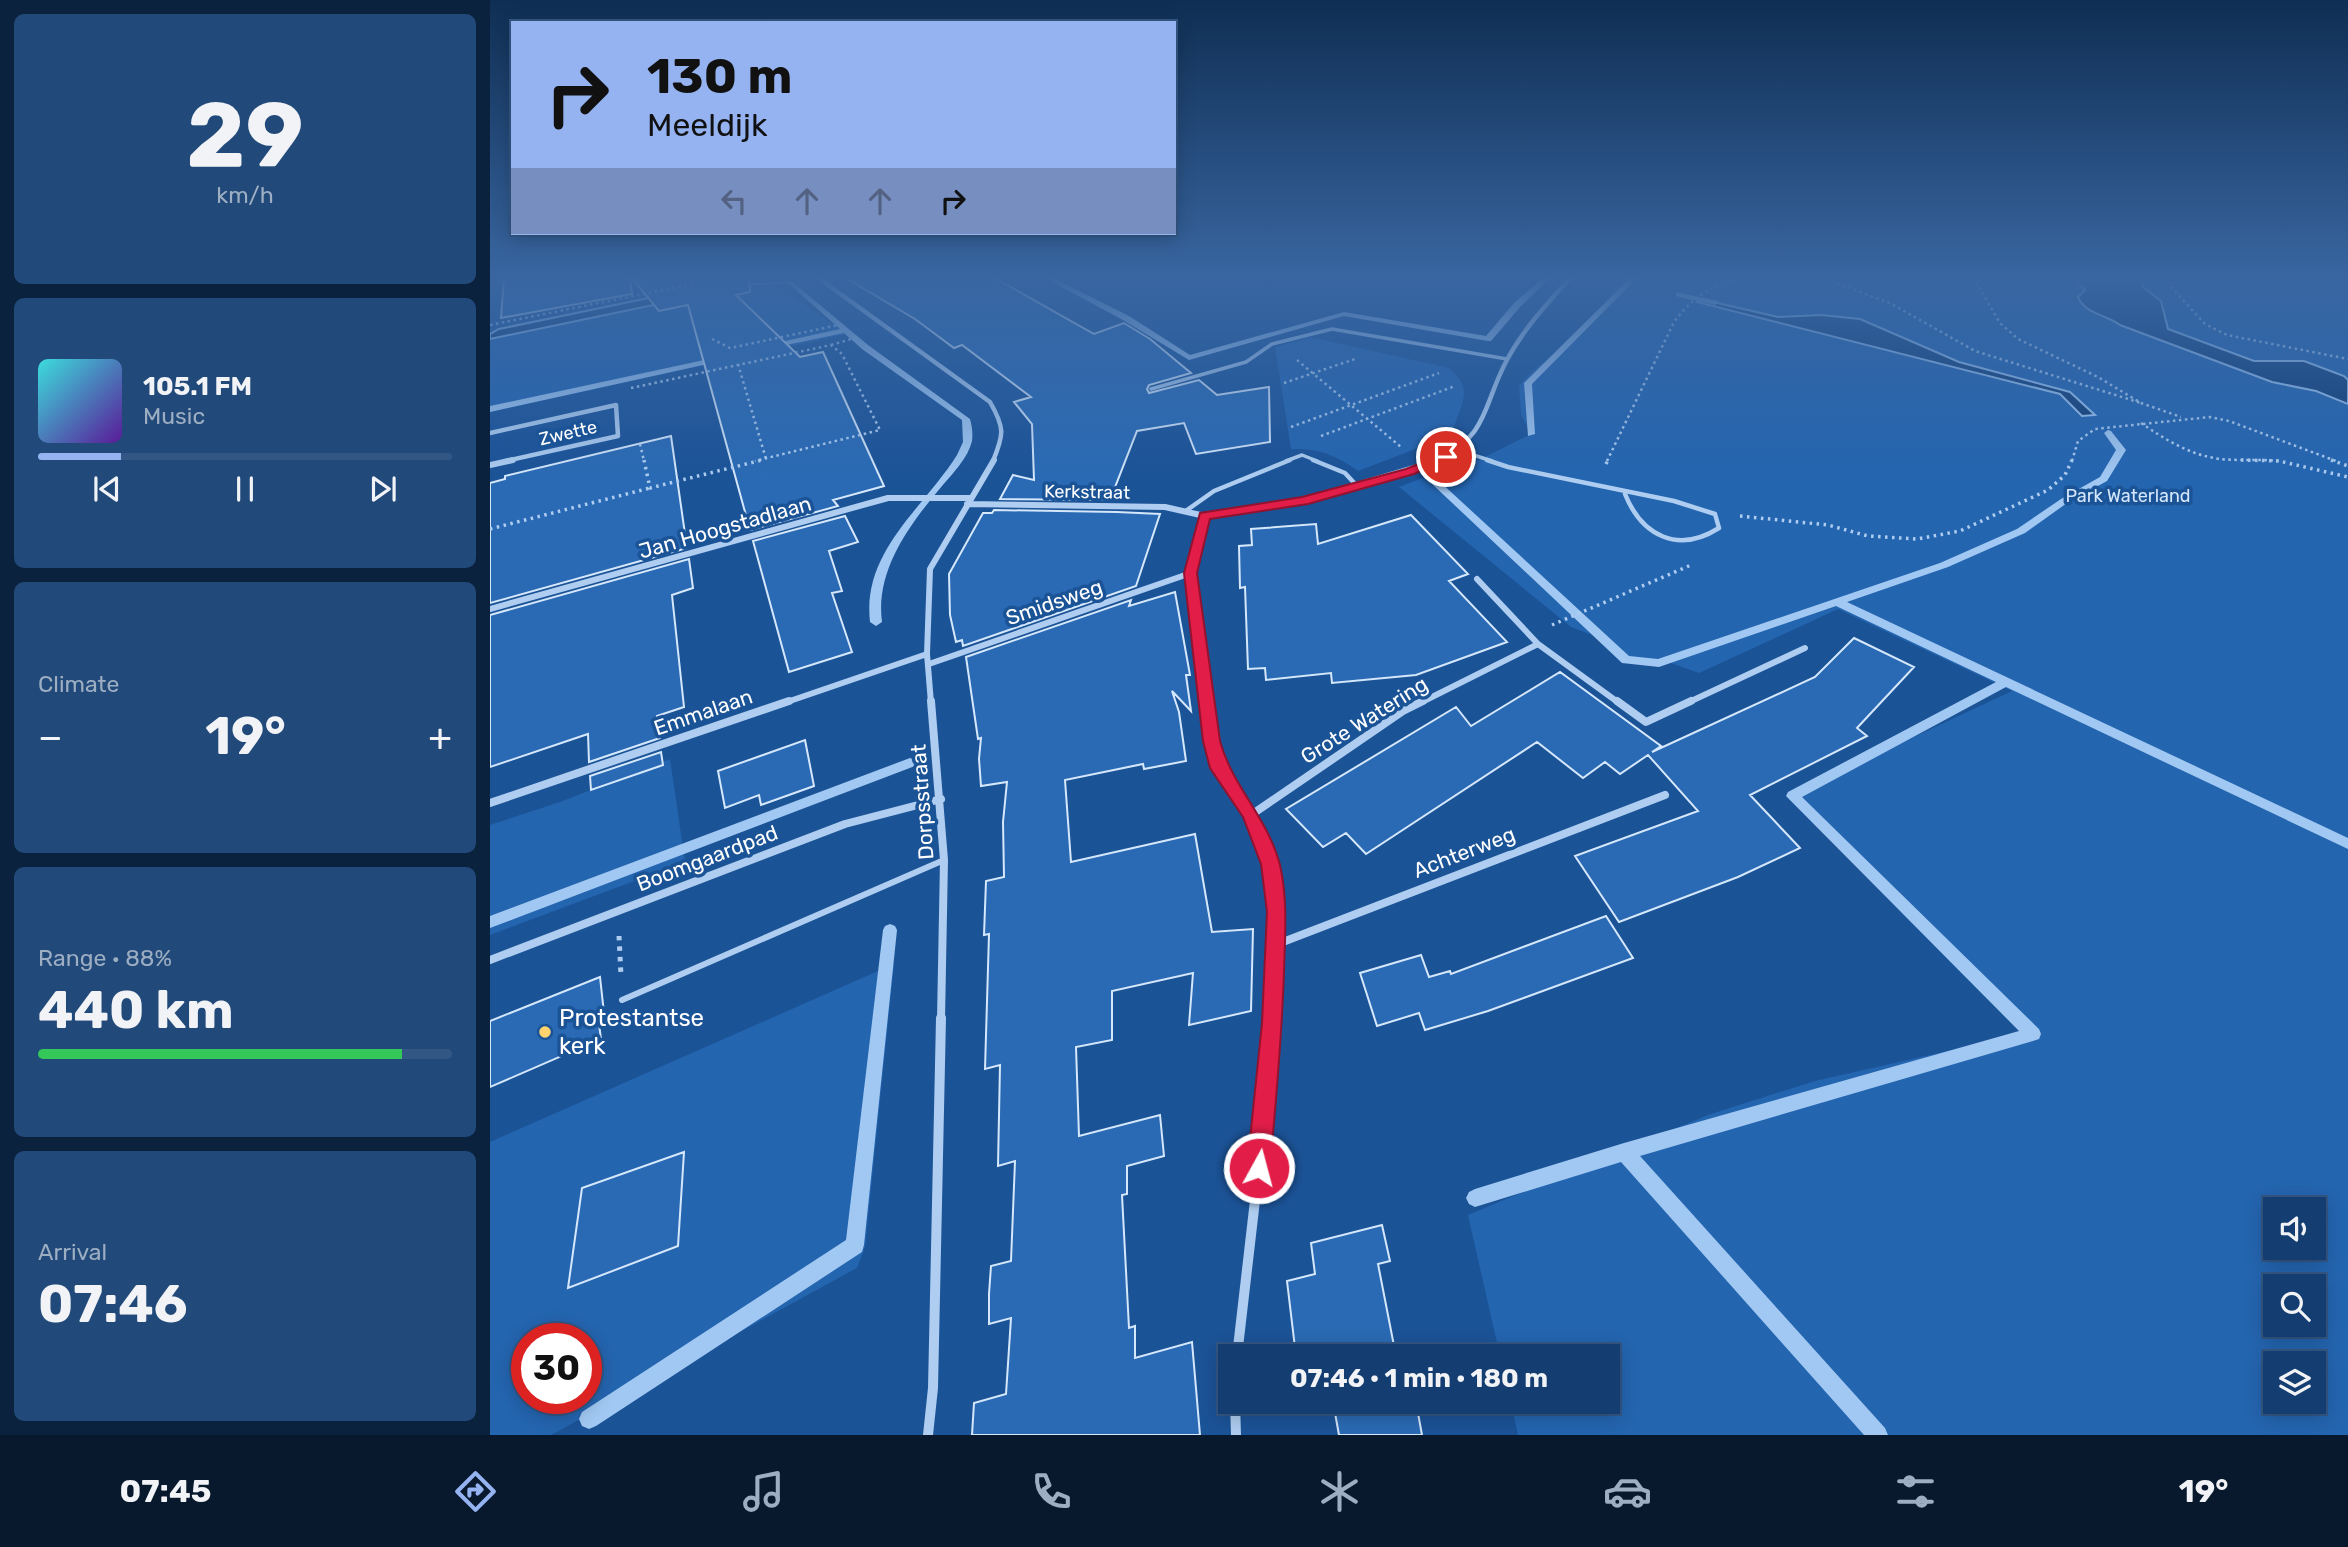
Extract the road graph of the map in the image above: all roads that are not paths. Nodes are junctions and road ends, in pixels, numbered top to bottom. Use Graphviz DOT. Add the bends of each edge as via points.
graph roads {
  1 [pos="912,344"];
  2 [pos="1272,344"];
  3 [pos="1419,344"];
  4 [pos="1516,344"];
  5 [pos="1507,359"];
  6 [pos="1151,389"];
  7 [pos="490,433"];
  8 [pos="1458,450"];
  9 [pos="490,465"];
  10 [pos="1357,486"];
  11 [pos="1625,494"];
  12 [pos="969,501"];
  13 [pos="1186,510"];
  14 [pos="1205,516"];
  15 [pos="1191,573"];
  16 [pos="1477,579"];
  17 [pos="490,608"];
  18 [pos="1538,644"];
  19 [pos="1805,648"];
  20 [pos="927,654"];
  21 [pos="929,664"];
  22 [pos="1665,795"];
  23 [pos="941,799"];
  24 [pos="490,803"];
  25 [pos="1251,815"];
  26 [pos="944,860"];
  27 [pos="1275,945"];
  28 [pos="490,961"];
  29 [pos="622,1000"];
  30 [pos="1238,1344"];
  31 [pos="1235,1414"];
  32 [pos="928,1435"];
  33 [pos="1236,1435"];
  1 -- 12 [label="street, Dorpsstraat" via="974,388 990,402 1000,420 1003,436"];
  2 -- 6 [label="lane" via="1246,362"];
  3 -- 5 [label="lane"];
  4 -- 5 [label="street"];
  5 -- 8 [label="street" via="1475,433"];
  7 -- 9 [label="street, Zwette" via="617,405 618,436"];
  8 -- 10 [label="street" via="1433,464"];
  8 -- 11 [label="lane" via="1508,467"];
  10 -- 13 [label="lane" via="1345,474 1302,455 1214,491"];
  10 -- 14 [label="street" via="1303,501"];
  11 -- 11 [label="lane" via="1643,526 1660,535 1709,537 1719,527 1714,514 1674,501"];
  12 -- 13 [label="street, Kerkstraat"];
  12 -- 17 [label="street, Jan Hoogstadlaan" via="888,498"];
  12 -- 20 [label="street, Dorpsstraat" via="930,569"];
  13 -- 14 [label="street, Kerkstraat"];
  14 -- 15 [label="street"];
  15 -- 21 [label="street, Smidsweg"];
  15 -- 25 [label="street" via="1212,741 1219,768"];
  16 -- 18 [label="street"];
  18 -- 19 [label="street" via="1646,722"];
  18 -- 25 [label="street, Grote Watering" via="1403,711"];
  20 -- 21 [label="street, Dorpsstraat"];
  20 -- 24 [label="street, Emmalaan"];
  21 -- 23 [label="street, Dorpsstraat"];
  22 -- 27 [label="street, Achterweg"];
  23 -- 26 [label="street, Dorpsstraat"];
  23 -- 28 [label="street, Boomgaardpad" via="845,824"];
  25 -- 27 [label="street" via="1270,864"];
  26 -- 29 [label="lane"];
  26 -- 32 [label="street, Dorpsstraat" via="933,1388"];
  27 -- 30 [label="street" via="1265,1114"];
  31 -- 33 [label="street"];
}
